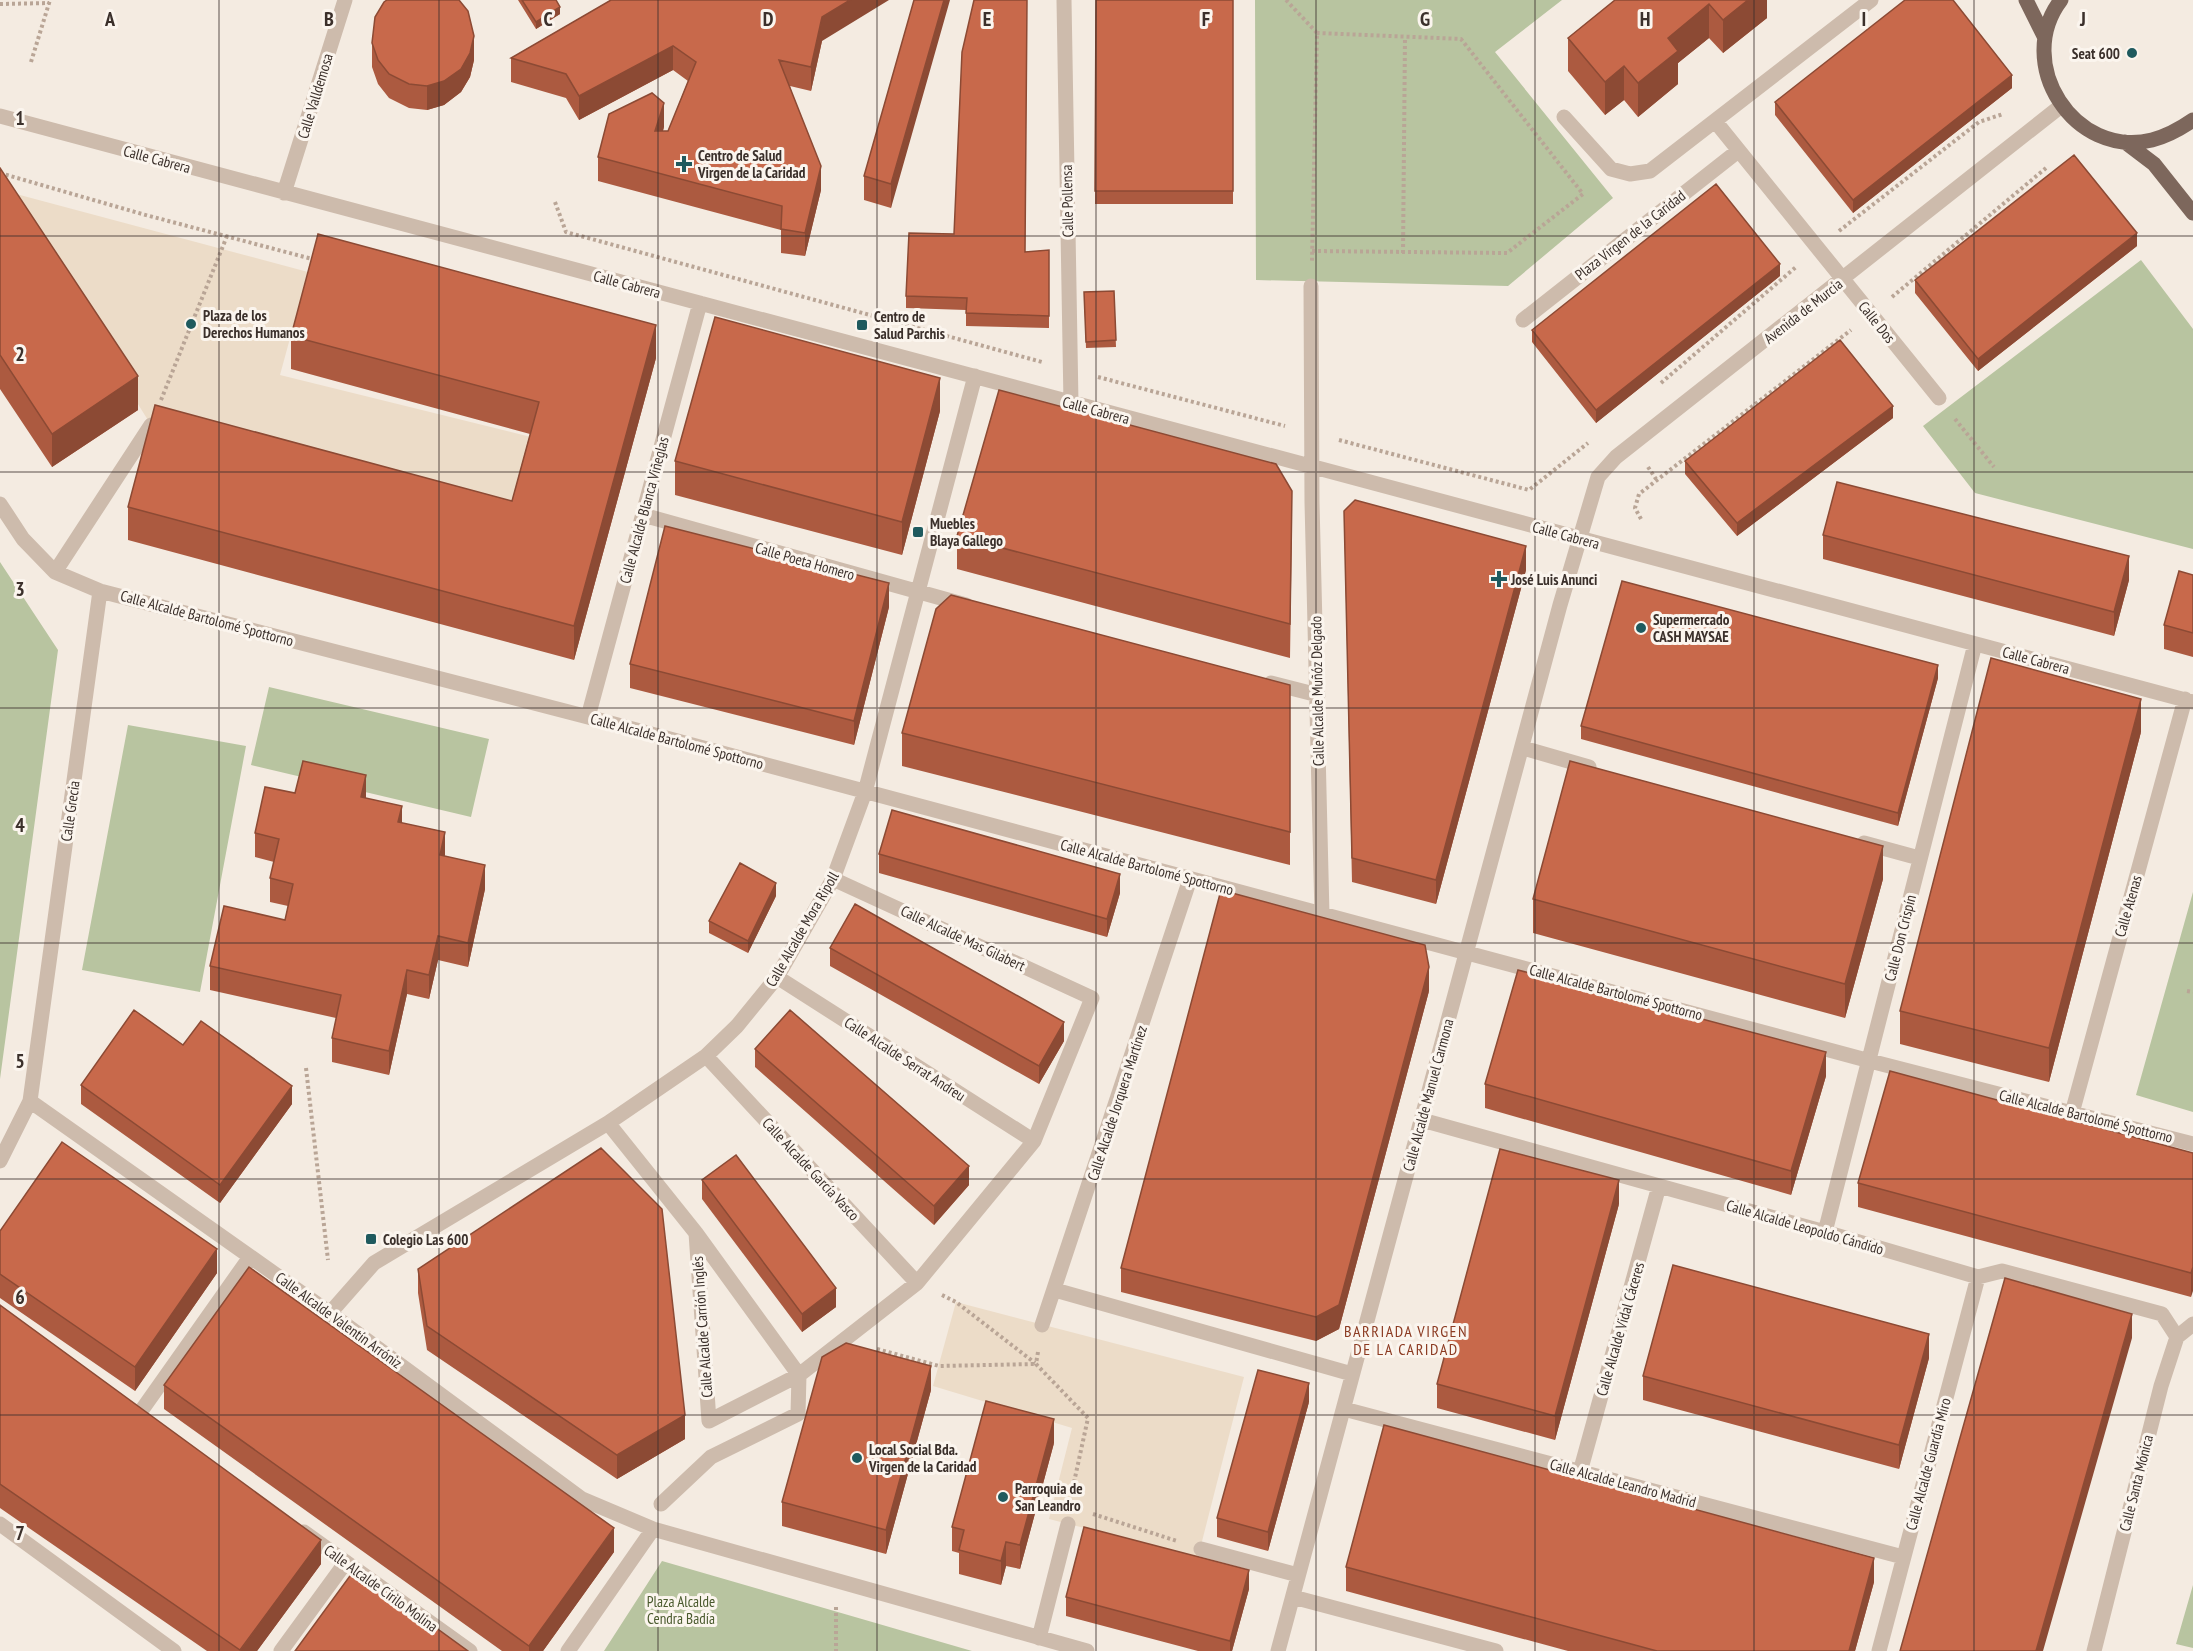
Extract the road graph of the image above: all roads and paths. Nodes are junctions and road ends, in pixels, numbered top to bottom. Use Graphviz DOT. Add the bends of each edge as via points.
graph roads {
  1 [pos="345,0"];
  2 [pos="1064,0"];
  3 [pos="1286,0"];
  4 [pos="1871,0"];
  5 [pos="2026,0"];
  6 [pos="2061,0"];
  7 [pos="50,2"];
  8 [pos="0,4"];
  9 [pos="1317,33"];
  10 [pos="2044,36"];
  11 [pos="1405,37"];
  12 [pos="31,62"];
  13 [pos="2061,106"];
  14 [pos="2004,114"];
  15 [pos="0,116"];
  16 [pos="1564,117"];
  17 [pos="2193,120"];
  18 [pos="1715,121"];
  19 [pos="2125,142"];
  20 [pos="1738,151"];
  21 [pos="2046,168"];
  22 [pos="0,173"];
  23 [pos="284,193"];
  24 [pos="555,202"];
  25 [pos="2193,213"];
  26 [pos="226,236"];
  27 [pos="1817,249"];
  28 [pos="1312,251"];
  29 [pos="1403,253"];
  30 [pos="317,260"];
  31 [pos="1843,280"];
  32 [pos="1311,286"];
  33 [pos="700,303"];
  34 [pos="1871,314"];
  35 [pos="1523,320"];
  36 [pos="1070,369"];
  37 [pos="975,376"];
  38 [pos="1659,385"];
  39 [pos="1939,398"];
  40 [pos="1071,403"];
  41 [pos="151,425"];
  42 [pos="1312,433"];
  43 [pos="1597,436"];
  44 [pos="1312,467"];
  45 [pos="1994,467"];
  46 [pos="0,504"];
  47 [pos="642,515"];
  48 [pos="1641,519"];
  49 [pos="1580,539"];
  50 [pos="55,572"];
  51 [pos="100,591"];
  52 [pos="918,593"];
  53 [pos="975,607"];
  54 [pos="1976,644"];
  55 [pos="1260,680"];
  56 [pos="1317,695"];
  57 [pos="2189,700"];
  58 [pos="588,717"];
  59 [pos="1523,748"];
  60 [pos="1604,771"];
  61 [pos="865,792"];
  62 [pos="1851,840"];
  63 [pos="1919,858"];
  64 [pos="833,879"];
  65 [pos="1190,879"];
  66 [pos="1322,915"];
  67 [pos="1467,953"];
  68 [pos="777,977"];
  69 [pos="2187,991"];
  70 [pos="2193,992"];
  71 [pos="706,1056"];
  72 [pos="1870,1061"];
  73 [pos="306,1068"];
  74 [pos="30,1101"];
  75 [pos="2072,1113"];
  76 [pos="1422,1120"];
  77 [pos="609,1123"];
  78 [pos="1034,1141"];
  79 [pos="2193,1144"];
  80 [pos="0,1161"];
  81 [pos="1659,1186"];
  82 [pos="1825,1232"];
  83 [pos="696,1233"];
  84 [pos="250,1257"];
  85 [pos="328,1260"];
  86 [pos="1978,1277"];
  87 [pos="917,1283"];
  88 [pos="1056,1290"];
  89 [pos="330,1313"];
  90 [pos="2193,1324"];
  91 [pos="1042,1325"];
  92 [pos="2177,1337"];
  93 [pos="844,1340"];
  94 [pos="1036,1364"];
  95 [pos="1352,1374"];
  96 [pos="800,1375"];
  97 [pos="1344,1409"];
  98 [pos="139,1414"];
  99 [pos="1580,1472"];
  100 [pos="661,1504"];
  101 [pos="1070,1506"];
  102 [pos="290,1522"];
  103 [pos="0,1524"];
  104 [pos="1068,1524"];
  105 [pos="653,1529"];
  106 [pos="1201,1548"];
  107 [pos="1903,1557"];
  108 [pos="346,1562"];
  109 [pos="1298,1575"];
  110 [pos="1293,1597"];
  111 [pos="837,1603"];
  112 [pos="1039,1638"];
  113 [pos="174,1651"];
  114 [pos="281,1651"];
  115 [pos="470,1651"];
  116 [pos="568,1651"];
  117 [pos="836,1651"];
  118 [pos="1087,1651"];
  119 [pos="1278,1651"];
  120 [pos="1496,1651"];
  121 [pos="1879,1651"];
  122 [pos="2094,1651"];
  1 -- 23 [label="street, Calle Valldemosa"];
  2 -- 36 [label="street, Calle Pollensa"];
  3 -- 9 [label="path"];
  4 -- 18 [label="street"];
  5 -- 10 [label="main road"];
  6 -- 10 [label="main road"];
  7 -- 8 [label="path"];
  7 -- 12 [label="path"];
  9 -- 11 [label="path"];
  9 -- 28 [label="path"];
  10 -- 13 [label="main road" via="2045,73"];
  11 -- 29 [label="path"];
  11 -- 29 [label="path" via="1461,39 1583,194 1507,253"];
  13 -- 19 [label="main road" via="2079,124 2100,136"];
  13 -- 31 [label="street, Avenida de Murcia"];
  14 -- 27 [label="path" via="1979,122"];
  15 -- 23 [label="street, Calle Cabrera"];
  16 -- 18 [label="street" via="1611,169 1630,174 1650,171"];
  17 -- 19 [label="main road" via="2150,141"];
  18 -- 20 [label="street, Calle Dos"];
  19 -- 25 [label="main road" via="2154,164"];
  20 -- 27 [label="street, Calle Dos"];
  20 -- 35 [label="street, Plaza Virgen de la Caridad"];
  21 -- 34 [label="path"];
  22 -- 26 [label="path"];
  23 -- 33 [label="street, Calle Cabrera"];
  24 -- 36 [label="path" via="566,232"];
  26 -- 30 [label="path"];
  26 -- 41 [label="path"];
  27 -- 31 [label="street, Calle Dos"];
  27 -- 38 [label="path"];
  28 -- 29 [label="path"];
  28 -- 32 [label="path"];
  31 -- 34 [label="street, Calle Dos"];
  31 -- 49 [label="street, Avenida de Murcia" via="1616,457 1598,477"];
  32 -- 42 [label="street, Calle Alcalde Muñóz Delgado"];
  33 -- 37 [label="street, Calle Cabrera"];
  33 -- 47 [label="street, Calle Alcalde Blanca Viñeglas"];
  34 -- 39 [label="street, Calle Dos"];
  34 -- 48 [label="path" via="1639,494 1635,508"];
  36 -- 40 [label="street, Calle Pollensa"];
  36 -- 42 [label="path"];
  37 -- 40 [label="street, Calle Cabrera"];
  37 -- 52 [label="street, Calle Alcalde Mora Ripoll"];
  39 -- 45 [label="path"];
  40 -- 44 [label="street, Calle Cabrera"];
  41 -- 50 [label="street"];
  42 -- 43 [label="path" via="1529,490"];
  42 -- 44 [label="street, Calle Alcalde Muñóz Delgado"];
  44 -- 49 [label="street, Calle Cabrera"];
  44 -- 56 [label="street, Calle Alcalde Muñóz Delgado"];
  46 -- 50 [label="street" via="23,539"];
  47 -- 52 [label="street, Calle Poeta Homero"];
  47 -- 58 [label="street, Calle Alcalde Blanca Viñeglas"];
  49 -- 54 [label="street, Calle Cabrera"];
  49 -- 59 [label="street, Calle Alcalde Manuel Carmona"];
  50 -- 51 [label="street"];
  51 -- 58 [label="street, Calle Alcalde Bartolomé Spottorno"];
  51 -- 74 [label="street, Calle Grecia"];
  52 -- 53 [label="street, Calle Poeta Homero"];
  52 -- 61 [label="street, Calle Alcalde Mora Ripoll"];
  54 -- 57 [label="street, Calle Cabrera"];
  54 -- 63 [label="street, Calle Don Crispín"];
  55 -- 56 [label="street"];
  56 -- 66 [label="street, Calle Alcalde Muñóz Delgado"];
  57 -- 75 [label="street, Calle Atenas"];
  58 -- 61 [label="street, Calle Alcalde Bartolomé Spottorno"];
  59 -- 60 [label="street"];
  59 -- 67 [label="street, Calle Alcalde Manuel Carmona"];
  61 -- 64 [label="street, Calle Alcalde Mora Ripoll"];
  61 -- 65 [label="street, Calle Alcalde Bartolomé Spottorno"];
  62 -- 63 [label="street"];
  63 -- 72 [label="street, Calle Don Crispín"];
  64 -- 68 [label="street, Calle Alcalde Mora Ripoll"];
  64 -- 78 [label="street, Calle Alcalde Mas Gilabert" via="1092,998"];
  65 -- 66 [label="street, Calle Alcalde Bartolomé Spottorno"];
  65 -- 88 [label="street, Calle Alcalde Jorquera Martínez"];
  66 -- 67 [label="street, Calle Alcalde Bartolomé Spottorno"];
  67 -- 72 [label="street, Calle Alcalde Bartolomé Spottorno"];
  67 -- 76 [label="street, Calle Alcalde Manuel Carmona"];
  68 -- 71 [label="street, Calle Alcalde Mora Ripoll" via="737,1026"];
  68 -- 78 [label="street, Calle Alcalde Serrat Andreu"];
  69 -- 70 [label="path"];
  71 -- 77 [label="street, Calle Alcalde Mora Ripoll"];
  71 -- 87 [label="street, Calle Alcalde García Vasco"];
  72 -- 75 [label="street, Calle Alcalde Bartolomé Spottorno"];
  72 -- 82 [label="street, Calle Don Crispín"];
  73 -- 85 [label="path"];
  74 -- 80 [label="street, Calle Grecia"];
  74 -- 84 [label="street, Calle Alcalde Valentín Arróniz"];
  75 -- 79 [label="street, Calle Alcalde Bartolomé Spottorno"];
  76 -- 81 [label="street, Calle Alcalde Leopoldo Cándido"];
  76 -- 95 [label="street, Calle Alcalde Manuel Carmona"];
  77 -- 83 [label="street, Calle Alcalde Carrión Inglés"];
  77 -- 89 [label="street, Calle Alcalde Mora Ripoll" via="374,1263"];
  78 -- 87 [label="street"];
  81 -- 82 [label="street, Calle Alcalde Leopoldo Cándido"];
  81 -- 99 [label="street, Calle Alcalde Vidal Cáceres"];
  82 -- 86 [label="street, Calle Alcalde Leopoldo Cándido"];
  83 -- 96 [label="street, Calle Alcalde Carrión Inglés"];
  83 -- 96 [label="street, Calle Alcalde Carrión Inglés" via="709,1421"];
  84 -- 89 [label="street, Calle Alcalde Valentín Arróniz"];
  84 -- 98 [label="street"];
  86 -- 92 [label="street, Calle Alcalde Leopoldo Cándido" via="2002,1271 2162,1314"];
  86 -- 107 [label="street, Calle Alcalde Guardia Miro"];
  87 -- 93 [label="street"];
  87 -- 94 [label="path" via="956,1302"];
  88 -- 91 [label="street, Calle Alcalde Jorquera Martínez"];
  88 -- 95 [label="street"];
  89 -- 105 [label="street, Calle Alcalde Valentín Arróniz" via="582,1498"];
  90 -- 92 [label="street"];
  91 -- 94 [label="path"];
  92 -- 122 [label="street, Calle Santa Mónica"];
  93 -- 94 [label="path" via="939,1366"];
  93 -- 96 [label="street"];
  94 -- 101 [label="path" via="1088,1418"];
  95 -- 97 [label="street, Calle Alcalde Manuel Carmona"];
  96 -- 100 [label="street" via="798,1414 711,1457"];
  97 -- 99 [label="street, Calle Alcalde Leandro Madrid"];
  97 -- 109 [label="street, Calle Alcalde Manuel Carmona"];
  99 -- 107 [label="street, Calle Alcalde Leandro Madrid"];
  101 -- 104 [label="path"];
  101 -- 106 [label="path"];
  102 -- 108 [label="street, Calle Alcalde Cirilo Molina"];
  103 -- 113 [label="street"];
  104 -- 112 [label="street"];
  105 -- 112 [label="street"];
  105 -- 116 [label="street"];
  106 -- 109 [label="street"];
  107 -- 121 [label="street, Calle Alcalde Guardia Miro"];
  108 -- 114 [label="street"];
  108 -- 115 [label="street, Calle Alcalde Cirilo Molina"];
  109 -- 110 [label="street, Calle Alcalde Manuel Carmona"];
  110 -- 119 [label="street, Calle Alcalde Manuel Carmona"];
  110 -- 120 [label="street"];
  111 -- 117 [label="path"];
  112 -- 118 [label="street"];
}
